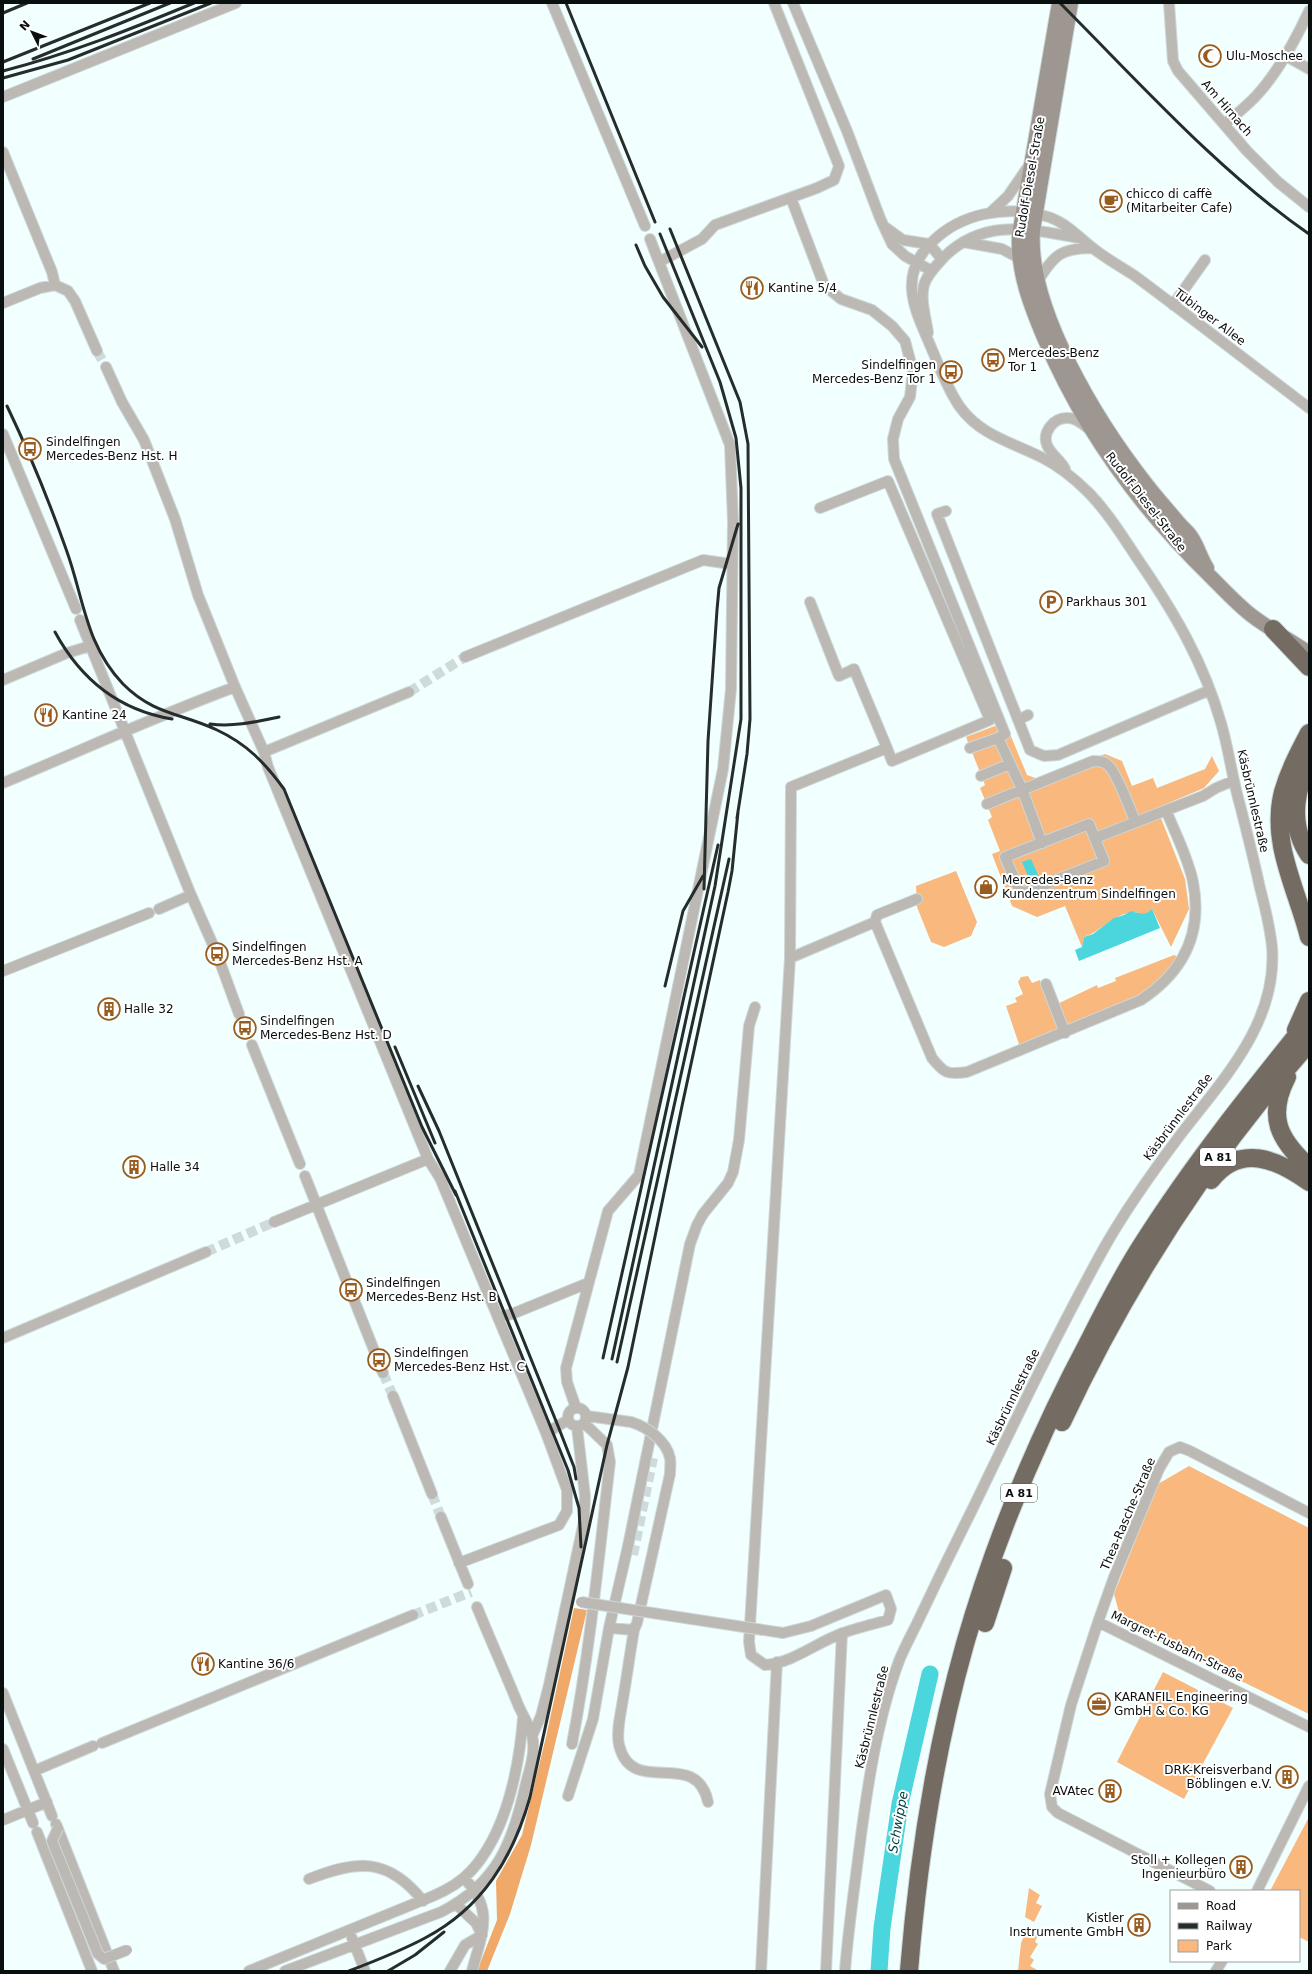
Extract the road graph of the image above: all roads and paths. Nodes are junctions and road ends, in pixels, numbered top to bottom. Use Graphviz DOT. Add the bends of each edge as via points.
graph roads {
  1 [pos="236,3"];
  2 [pos="552,3"];
  3 [pos="774,3"];
  4 [pos="793,3"];
  5 [pos="1169,3"];
  6 [pos="1068,4"];
  7 [pos="1309,11"];
  8 [pos="1286,56"];
  9 [pos="1309,69"];
  10 [pos="3,97"];
  11 [pos="1225,124"];
  12 [pos="3,152"];
  13 [pos="1032,160"];
  14 [pos="791,198"];
  15 [pos="1309,207"];
  16 [pos="990,212"];
  17 [pos="1029,213"];
  18 [pos="645,226"];
  19 [pos="883,226"];
  20 [pos="1026,229"];
  21 [pos="1080,238"];
  22 [pos="650,239"];
  23 [pos="963,242"];
  24 [pos="929,244"];
  25 [pos="1093,248"];
  26 [pos="1019,258"];
  27 [pos="942,259"];
  28 [pos="1205,260"];
  29 [pos="659,262"];
  30 [pos="916,263"];
  31 [pos="932,271"];
  32 [pos="1038,281"];
  33 [pos="55,285"];
  34 [pos="3,303"];
  35 [pos="1173,305"];
  36 [pos="930,344"];
  37 [pos="97,351"];
  38 [pos="106,367"];
  39 [pos="1309,408"];
  40 [pos="1093,432"];
  41 [pos="3,434"];
  42 [pos="1066,471"];
  43 [pos="820,508"];
  44 [pos="946,511"];
  45 [pos="731,564"];
  46 [pos="1218,585"];
  47 [pos="810,602"];
  48 [pos="76,609"];
  49 [pos="80,620"];
  50 [pos="1273,630"];
  51 [pos="90,646"];
  52 [pos="1309,653"];
  53 [pos="465,656"];
  54 [pos="1309,668"];
  55 [pos="3,680"];
  56 [pos="235,687"];
  57 [pos="1210,690"];
  58 [pos="409,692"];
  59 [pos="1028,716"];
  60 [pos="1018,720"];
  61 [pos="124,732"];
  62 [pos="1309,733"];
  63 [pos="998,738"];
  64 [pos="887,748"];
  65 [pos="970,748"];
  66 [pos="264,752"];
  67 [pos="1309,762"];
  68 [pos="1010,764"];
  69 [pos="981,776"];
  70 [pos="1234,781"];
  71 [pos="3,784"];
  72 [pos="1022,789"];
  73 [pos="987,804"];
  74 [pos="1166,810"];
  75 [pos="1136,821"];
  76 [pos="1095,838"];
  77 [pos="1042,843"];
  78 [pos="1309,855"];
  79 [pos="191,895"];
  80 [pos="917,899"];
  81 [pos="159,909"];
  82 [pos="148,913"];
  83 [pos="875,922"];
  84 [pos="1309,937"];
  85 [pos="790,958"];
  86 [pos="3,971"];
  87 [pos="1046,984"];
  88 [pos="1309,1002"];
  89 [pos="755,1007"];
  90 [pos="239,1014"];
  91 [pos="1309,1020"];
  92 [pos="1065,1033"];
  93 [pos="252,1045"];
  94 [pos="1304,1048"];
  95 [pos="1269,1070"];
  96 [pos="428,1159"];
  97 [pos="300,1164"];
  98 [pos="1309,1167"];
  99 [pos="305,1176"];
  100 [pos="1309,1182"];
  101 [pos="315,1204"];
  102 [pos="274,1222"];
  103 [pos="206,1252"];
  104 [pos="1145,1266"];
  105 [pos="588,1283"];
  106 [pos="498,1317"];
  107 [pos="3,1338"];
  108 [pos="383,1373"];
  109 [pos="393,1396"];
  110 [pos="576,1408"];
  111 [pos="568,1420"];
  112 [pos="583,1422"];
  113 [pos="546,1433"];
  114 [pos="432,1494"];
  115 [pos="1309,1513"];
  116 [pos="441,1517"];
  117 [pos="633,1555"];
  118 [pos="459,1563"];
  119 [pos="468,1584"];
  120 [pos="618,1594"];
  121 [pos="568,1600"];
  122 [pos="477,1607"];
  123 [pos="413,1615"];
  124 [pos="1098,1622"];
  125 [pos="609,1628"];
  126 [pos="634,1630"];
  127 [pos="842,1633"];
  128 [pos="777,1662"];
  129 [pos="3,1693"];
  130 [pos="523,1718"];
  131 [pos="1309,1727"];
  132 [pos="532,1736"];
  133 [pos="572,1744"];
  134 [pos="3,1749"];
  135 [pos="34,1771"];
  136 [pos="1309,1786"];
  137 [pos="568,1796"];
  138 [pos="47,1802"];
  139 [pos="708,1802"];
  140 [pos="28,1810"];
  141 [pos="3,1820"];
  142 [pos="55,1823"];
  143 [pos="464,1878"];
  144 [pos="309,1879"];
  145 [pos="475,1890"];
  146 [pos="1208,1890"];
  147 [pos="1257,1890"];
  148 [pos="423,1901"];
  149 [pos="456,1904"];
  150 [pos="349,1930"];
  151 [pos="482,1934"];
  152 [pos="354,1944"];
  153 [pos="127,1950"];
  154 [pos="1221,1962"];
  155 [pos="92,1971"];
  156 [pos="114,1971"];
  157 [pos="249,1971"];
  158 [pos="284,1971"];
  159 [pos="365,1971"];
  160 [pos="450,1971"];
  161 [pos="472,1971"];
  162 [pos="761,1971"];
  163 [pos="826,1971"];
  164 [pos="845,1971"];
  165 [pos="909,1971"];
  166 [pos="920,1971"];
  167 [pos="1216,1971"];
  1 -- 10 [label="street"];
  2 -- 18 [label="street"];
  3 -- 14 [label="street" via="839,166 834,180"];
  4 -- 19 [label="street" via="847,131"];
  5 -- 11 [label="street, Am Hirnach" via="1174,61 1178,71"];
  6 -- 13 [label="main road, Rudolf-Diesel-Straße"];
  6 -- 17 [label="main road, Rudolf-Diesel-Straße"];
  7 -- 8 [label="street"];
  8 -- 9 [label="street"];
  8 -- 11 [label="street" via="1256,96"];
  11 -- 15 [label="street, Am Hirnach" via="1278,182"];
  12 -- 33 [label="street"];
  13 -- 16 [label="street, Käsbrünnlestraße" via="1008,196"];
  13 -- 17 [label="main road, Rudolf-Diesel-Straße"];
  14 -- 29 [label="street" via="715,225 702,239"];
  14 -- 63 [label="street" via="824,285 841,299 872,310 892,326 905,341 913,371 910,397 898,419 893,439 894,460 1005,734"];
  16 -- 17 [label="street, Käsbrünnlestraße" via="1000,210"];
  16 -- 24 [label="street, Käsbrünnlestraße" via="951,227"];
  17 -- 20 [label="main road, Rudolf-Diesel-Straße"];
  17 -- 21 [label="street, Tübinger Allee" via="1056,220"];
  19 -- 24 [label="street" via="903,240"];
  19 -- 30 [label="street" via="892,244"];
  20 -- 21 [label="street, Käsbrünnlestraße"];
  20 -- 23 [label="street, Käsbrünnlestraße" via="990,230"];
  20 -- 26 [label="main road, Rudolf-Diesel-Straße"];
  20 -- 32 [label="main road, Rudolf-Diesel-Straße"];
  21 -- 25 [label="street, Tübinger Allee"];
  22 -- 29 [label="street"];
  23 -- 26 [label="street" via="1002,249"];
  23 -- 27 [label="street, Käsbrünnlestraße"];
  24 -- 27 [label="street"];
  24 -- 30 [label="street, Käsbrünnlestraße"];
  25 -- 32 [label="street" via="1077,248 1055,256"];
  25 -- 35 [label="street, Tübinger Allee"];
  26 -- 40 [label="main road, Rudolf-Diesel-Straße" via="1028,296 1042,334"];
  27 -- 31 [label="street, Käsbrünnlestraße"];
  28 -- 35 [label="street"];
  29 -- 45 [label="street" via="730,446 733,521"];
  30 -- 31 [label="street"];
  30 -- 36 [label="street, Käsbrünnlestraße" via="912,276 912,300"];
  31 -- 36 [label="street, Käsbrünnlestraße" via="924,284 922,299"];
  32 -- 46 [label="main road, Rudolf-Diesel-Straße" via="1067,356 1103,421 1147,486 1192,537"];
  33 -- 34 [label="street" via="40,288"];
  33 -- 37 [label="street" via="68,291 75,301"];
  35 -- 39 [label="street, Tübinger Allee"];
  36 -- 42 [label="street, Käsbrünnlestraße" via="951,392 963,411 979,428"];
  38 -- 56 [label="street" via="144,440 175,519 198,595"];
  40 -- 42 [label="street" via="1068,418 1060,418 1048,428 1046,443"];
  40 -- 46 [label="main road, Rudolf-Diesel-Straße" via="1146,506"];
  41 -- 48 [label="street"];
  42 -- 57 [label="street, Käsbrünnlestraße" via="1109,515 1171,608 1196,653"];
  43 -- 64 [label="street" via="888,481 990,720 892,762"];
  44 -- 60 [label="street" via="937,514 973,590 1002,663"];
  45 -- 53 [label="street" via="703,560"];
  45 -- 105 [label="street" via="731,689 723,769 639,1175 608,1211"];
  46 -- 50 [label="main road, Rudolf-Diesel-Straße" via="1251,615"];
  47 -- 64 [label="street" via="839,676 854,669"];
  49 -- 51 [label="street"];
  50 -- 52 [label="main road, Rudolf-Diesel-Straße"];
  50 -- 54 [label="highway"];
  51 -- 55 [label="street"];
  51 -- 61 [label="street"];
  56 -- 61 [label="street"];
  56 -- 66 [label="street"];
  57 -- 60 [label="street" via="1058,756 1044,756 1030,750"];
  57 -- 70 [label="street, Käsbrünnlestraße" via="1220,719"];
  58 -- 66 [label="street"];
  59 -- 60 [label="street"];
  61 -- 71 [label="street"];
  61 -- 79 [label="street"];
  62 -- 84 [label="highway" via="1287,779 1279,817 1285,863"];
  63 -- 65 [label="street"];
  63 -- 68 [label="street"];
  64 -- 85 [label="street" via="791,787"];
  66 -- 96 [label="street"];
  67 -- 78 [label="highway" via="1298,789 1295,809 1297,830"];
  68 -- 69 [label="street"];
  68 -- 72 [label="street"];
  70 -- 74 [label="street"];
  70 -- 164 [label="street, Käsbrünnlestraße" via="1268,920 1272,950 1272,974 1258,1026 1239,1058 1136,1194 1104,1249 1006,1439 899,1661 884,1712 866,1794"];
  72 -- 73 [label="street"];
  72 -- 75 [label="street" via="1093,761 1104,762 1112,770"];
  72 -- 77 [label="street"];
  74 -- 75 [label="street"];
  74 -- 92 [label="street" via="1193,882 1196,905 1186,952 1179,966 1155,991 1141,1000"];
  75 -- 76 [label="street"];
  76 -- 77 [label="street" via="1089,824"];
  76 -- 77 [label="street" via="1104,860 1021,894 1005,857"];
  79 -- 81 [label="street"];
  79 -- 90 [label="street" via="217,954"];
  80 -- 83 [label="street" via="877,915"];
  82 -- 86 [label="street"];
  83 -- 85 [label="street"];
  83 -- 92 [label="street" via="932,1058 942,1072 967,1072"];
  85 -- 128 [label="street" via="749,1642 751,1655 765,1665"];
  87 -- 92 [label="street"];
  88 -- 95 [label="highway" via="1295,1030"];
  89 -- 120 [label="street" via="749,1026 739,1140 733,1172 728,1183 703,1214 690,1244"];
  91 -- 95 [label="highway, A 81"];
  93 -- 97 [label="street"];
  94 -- 98 [label="highway" via="1279,1093 1277,1121 1284,1141"];
  94 -- 104 [label="highway, A 81" via="1208,1171"];
  95 -- 165 [label="highway, A 81" via="1202,1157 1131,1262 1069,1376 1007,1522 966,1642 936,1766 916,1892"];
  96 -- 101 [label="street"];
  96 -- 106 [label="street" via="440,1178"];
  99 -- 101 [label="street"];
  100 -- 104 [label="highway" via="1276,1162 1252,1159 1230,1163 1217,1173"];
  101 -- 102 [label="street"];
  101 -- 108 [label="street"];
  103 -- 107 [label="street"];
  104 -- 166 [label="highway, A 81" via="1089,1368 1052,1445 986,1617 962,1704 945,1782 928,1890"];
  105 -- 106 [label="street" via="512,1314"];
  105 -- 110 [label="street" via="566,1368 567,1382"];
  106 -- 113 [label="street"];
  109 -- 114 [label="street"];
  110 -- 111 [label="street" via="570,1411"];
  110 -- 112 [label="street" via="582,1409"];
  111 -- 112 [label="street" via="571,1425"];
  111 -- 113 [label="street"];
  112 -- 121 [label="street" via="584,1521"];
  112 -- 126 [label="street, bridge" via="632,1422 641,1425 662,1442 670,1457 670,1474"];
  112 -- 133 [label="street" via="607,1445 610,1462 592,1621"];
  113 -- 118 [label="street" via="567,1490 567,1511 559,1525"];
  115 -- 124 [label="street, Thea-Rasche-Straße" via="1190,1451 1180,1447 1174,1449 1169,1452 1159,1469"];
  116 -- 118 [label="street"];
  117 -- 120 [label="street"];
  118 -- 119 [label="street"];
  120 -- 125 [label="street"];
  121 -- 127 [label="street, bridge" via="783,1633 811,1626 886,1595 892,1609 888,1620"];
  121 -- 132 [label="street" via="541,1716"];
  122 -- 130 [label="street"];
  123 -- 135 [label="street"];
  124 -- 131 [label="street, Margret-Fusbahn-Straße"];
  124 -- 146 [label="street, Margret-Fusbahn-Straße" via="1071,1704 1050,1794 1052,1807 1058,1813"];
  125 -- 126 [label="street"];
  125 -- 137 [label="street" via="593,1719"];
  126 -- 139 [label="street" via="619,1727 621,1750 626,1761 638,1770 690,1776 706,1791"];
  127 -- 128 [label="street"];
  127 -- 163 [label="street"];
  128 -- 162 [label="street"];
  129 -- 135 [label="street"];
  130 -- 132 [label="street"];
  130 -- 143 [label="street" via="521,1742 499,1828 488,1849"];
  132 -- 145 [label="street" via="532,1760 517,1823 498,1861"];
  134 -- 140 [label="street"];
  135 -- 138 [label="street"];
  136 -- 147 [label="street"];
  138 -- 140 [label="street"];
  138 -- 142 [label="street"];
  140 -- 141 [label="street"];
  140 -- 155 [label="street"];
  142 -- 153 [label="street, bridge" via="52,1841 98,1954 104,1959"];
  142 -- 156 [label="street"];
  143 -- 145 [label="street"];
  143 -- 148 [label="street"];
  144 -- 148 [label="street" via="331,1870 361,1865 390,1872 410,1885"];
  145 -- 149 [label="street"];
  145 -- 151 [label="street" via="485,1920"];
  148 -- 150 [label="street"];
  149 -- 151 [label="street" via="476,1923"];
  149 -- 152 [label="street"];
  150 -- 152 [label="street"];
  150 -- 157 [label="street"];
  151 -- 160 [label="street" via="465,1945"];
  151 -- 161 [label="street"];
  152 -- 158 [label="street"];
  152 -- 159 [label="street"];
  154 -- 167 [label="street"];
}
